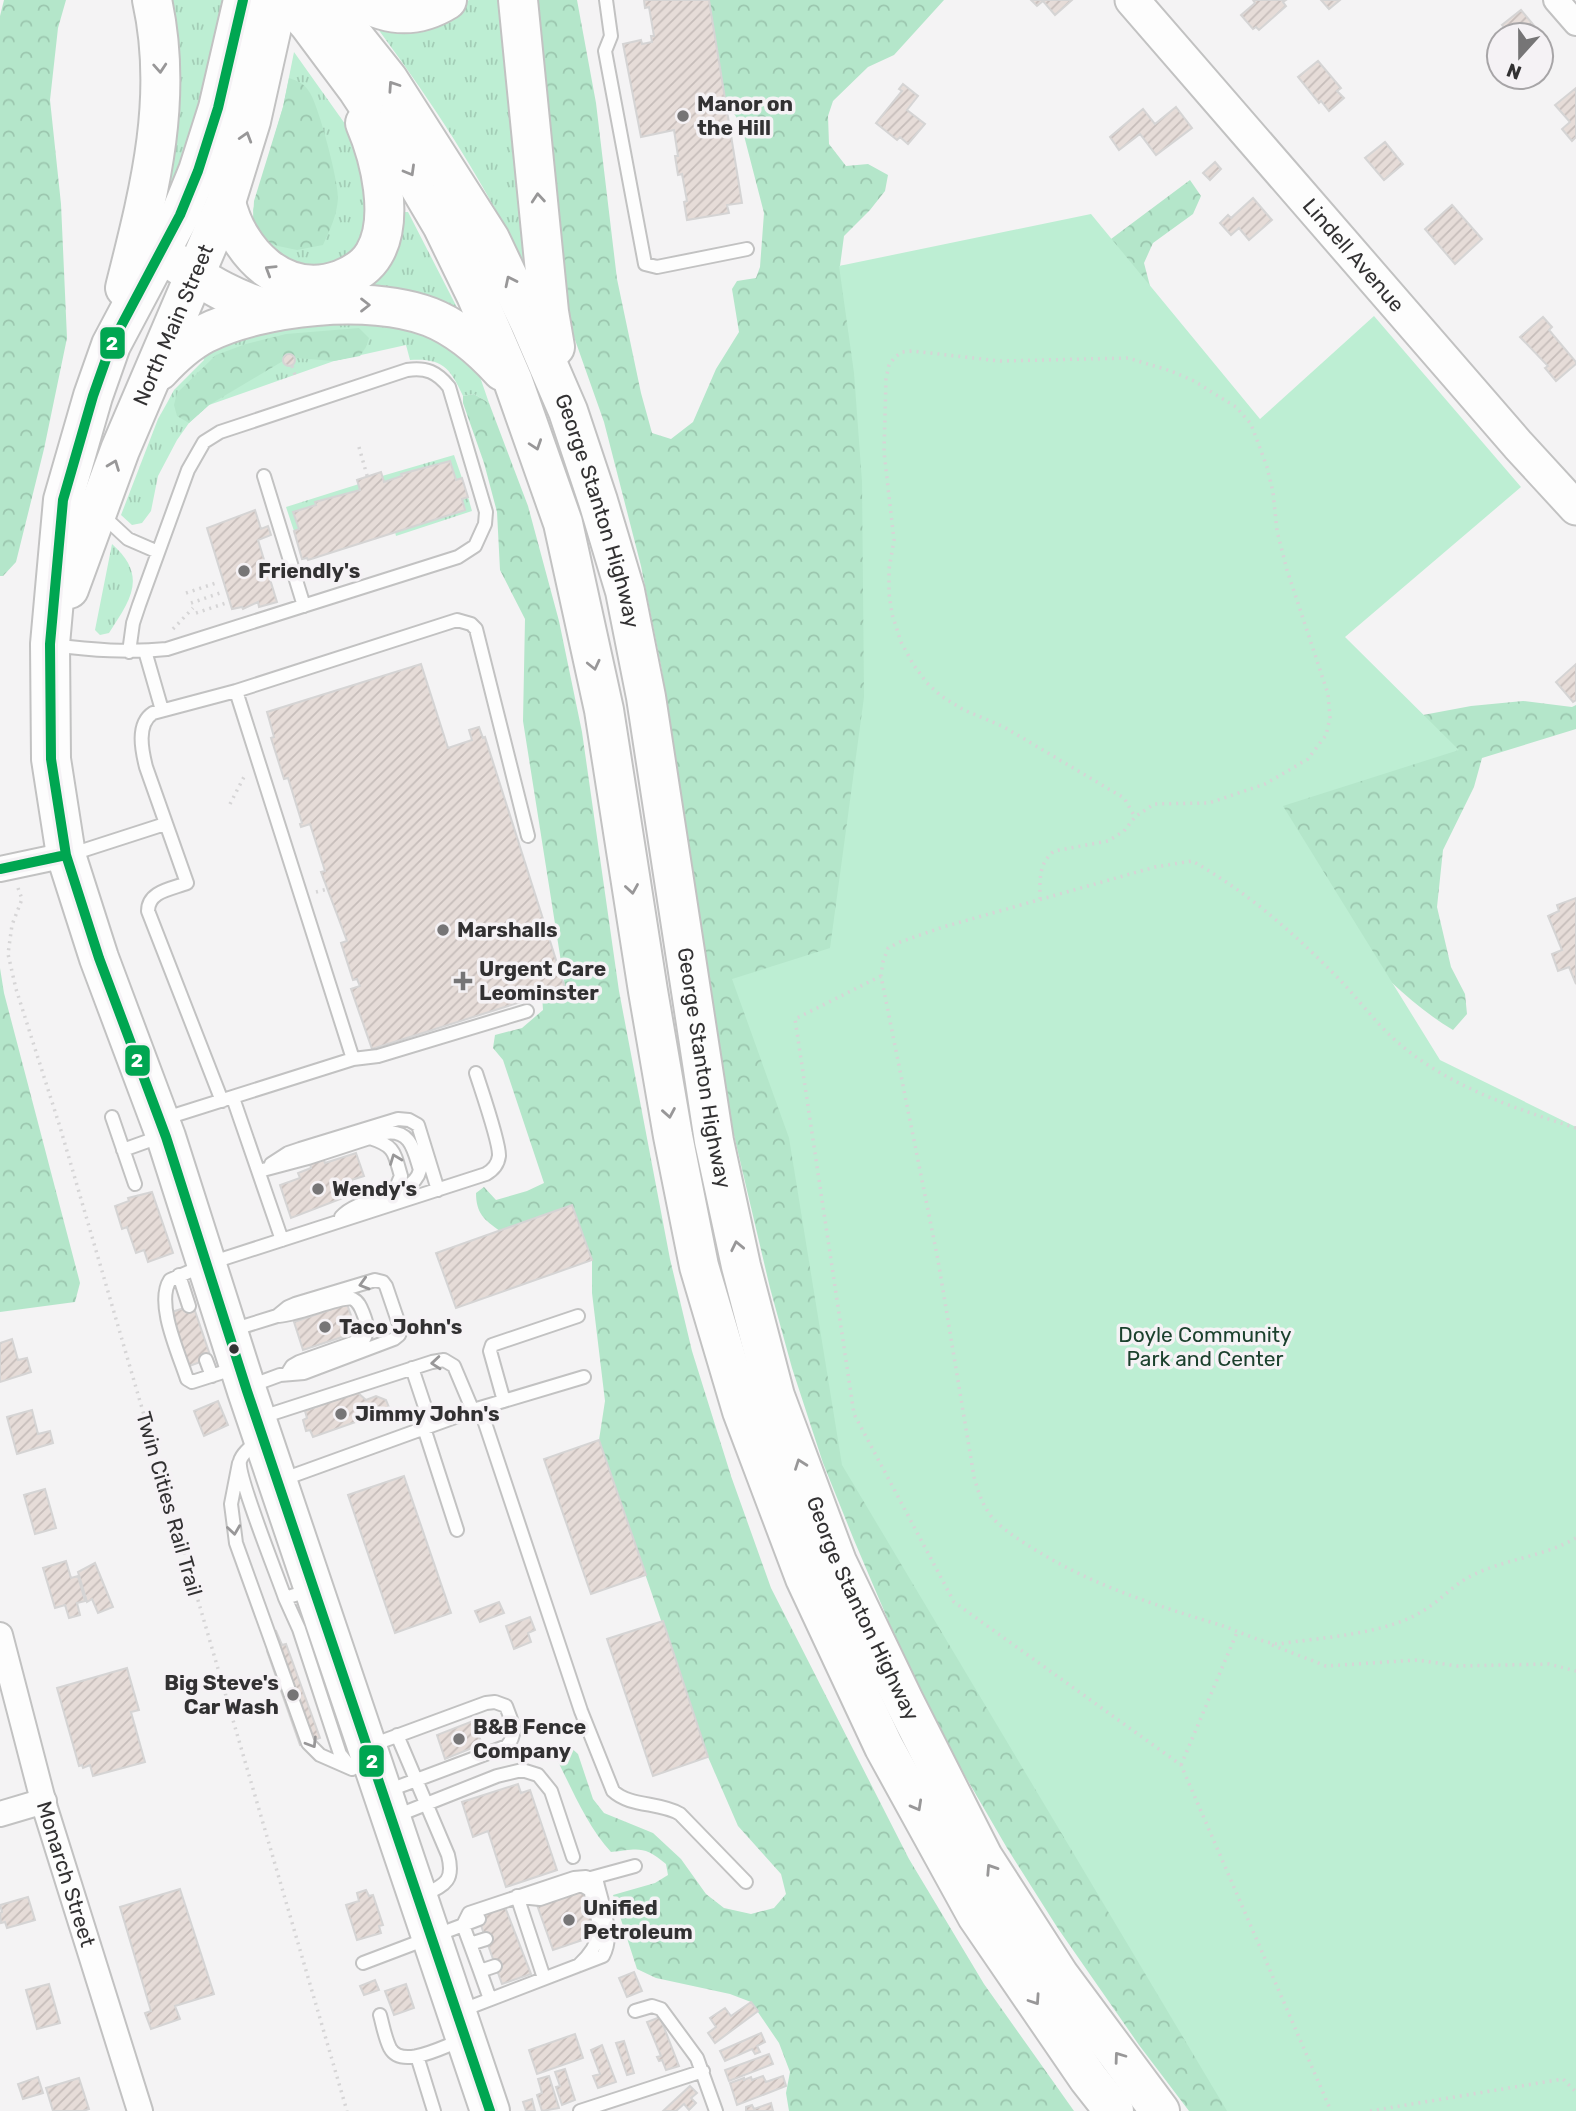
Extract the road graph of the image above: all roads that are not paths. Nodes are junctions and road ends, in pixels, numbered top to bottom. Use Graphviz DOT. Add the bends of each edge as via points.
graph roads {
  1 [pos="152,0"];
  2 [pos="278,0"];
  3 [pos="288,0"];
  4 [pos="326,0"];
  5 [pos="360,0"];
  6 [pos="447,0"];
  7 [pos="518,0"];
  8 [pos="606,0"];
  9 [pos="1132,0"];
  10 [pos="1556,0"];
  11 [pos="240,15"];
  12 [pos="1576,23"];
  13 [pos="340,67"];
  14 [pos="226,202"];
  15 [pos="747,249"];
  16 [pos="159,253"];
  17 [pos="194,275"];
  18 [pos="276,311"];
  19 [pos="111,345"];
  20 [pos="513,381"];
  21 [pos="149,384"];
  22 [pos="568,411"];
  23 [pos="264,476"];
  24 [pos="1576,508"];
  25 [pos="97,510"];
  26 [pos="158,552"];
  27 [pos="304,606"];
  28 [pos="50,644"];
  29 [pos="145,651"];
  30 [pos="130,652"];
  31 [pos="236,691"];
  32 [pos="162,710"];
  33 [pos="165,824"];
  34 [pos="528,836"];
  35 [pos="66,855"];
  36 [pos="0,869"];
  37 [pos="527,1011"];
  38 [pos="353,1059"];
  39 [pos="476,1073"];
  40 [pos="227,1100"];
  41 [pos="112,1116"];
  42 [pos="163,1127"];
  43 [pos="370,1138"];
  44 [pos="124,1150"];
  45 [pos="258,1171"];
  46 [pos="135,1184"];
  47 [pos="438,1189"];
  48 [pos="394,1192"];
  49 [pos="337,1222"];
  50 [pos="282,1240"];
  51 [pos="193,1269"];
  52 [pos="189,1306"];
  53 [pos="277,1316"];
  54 [pos="578,1316"];
  55 [pos="412,1368"];
  56 [pos="287,1374"];
  57 [pos="584,1377"];
  58 [pos="236,1393"];
  59 [pos="504,1401"];
  60 [pos="477,1410"];
  61 [pos="428,1427"];
  62 [pos="277,1481"];
  63 [pos="457,1530"];
  64 [pos="300,1593"];
  65 [pos="0,1635"];
  66 [pos="389,1777"];
  67 [pos="44,1801"];
  68 [pos="0,1814"];
  69 [pos="573,1857"];
  70 [pos="635,1866"];
  71 [pos="591,1878"];
  72 [pos="747,1882"];
  73 [pos="514,1902"];
  74 [pos="479,1919"];
  75 [pos="447,1930"];
  76 [pos="486,1938"];
  77 [pos="470,1944"];
  78 [pos="363,1963"];
  79 [pos="495,1966"];
  80 [pos="575,1967"];
  81 [pos="480,1971"];
  82 [pos="544,1978"];
  83 [pos="635,2011"];
  84 [pos="380,2015"];
  85 [pos="471,2016"];
  86 [pos="417,2056"];
  87 [pos="703,2071"];
  88 [pos="140,2111"];
  89 [pos="434,2111"];
  90 [pos="491,2111"];
  91 [pos="580,2111"];
  92 [pos="716,2111"];
  93 [pos="1114,2111"];
  94 [pos="1160,2111"];
  1 -- 19 [label="highway, one-way" via="161,77 158,141"];
  14 -- 2 [label="highway, North Main Street, one-way" via="251,121"];
  3 -- 13 [label="highway, George Stanton Highway"];
  22 -- 4 [label="highway, George Stanton Highway, one-way" via="490,239 388,79"];
  5 -- 6 [label="highway" via="398,14 435,8"];
  22 -- 7 [label="highway, one-way" via="549,312"];
  8 -- 15 [label="lane" via="611,36 605,51 645,264 657,267"];
  9 -- 24 [label="street, Lindell Avenue"];
  10 -- 12 [label="street"];
  11 -- 16 [label="highway, North Main Street" via="203,157"];
  13 -- 14 [label="highway, one-way" via="371,137 382,180 383,217 373,257 335,281 292,281 256,260 240,240"];
  13 -- 20 [label="highway, George Stanton Highway, one-way" via="442,225"];
  14 -- 17 [label="highway, North Main Street"];
  16 -- 17 [label="highway"];
  16 -- 19 [label="highway, North Main Street"];
  17 -- 18 [label="highway" via="235,299"];
  17 -- 21 [label="highway, North Main Street"];
  18 -- 20 [label="highway, one-way" via="371,305 413,312 464,336"];
  18 -- 21 [label="highway" via="202,335 166,363"];
  19 -- 28 [label="highway, North Main Street" via="63,499"];
  20 -- 93 [label="highway, George Stanton Highway, one-way" via="563,523 604,709 673,1136 699,1266 742,1411 805,1578 884,1746 977,1916"];
  25 -- 21 [label="highway, North Main Street, one-way"];
  94 -- 22 [label="highway, George Stanton Highway, one-way" via="1059,1975 983,1857 837,1562 775,1396 714,1141 646,697 625,591"];
  23 -- 27 [label="lane"];
  25 -- 26 [label="lane" via="128,539"];
  25 -- 28 [label="highway, North Main Street"];
  26 -- 27 [label="lane" via="188,470 211,437 407,370 434,372 449,387 485,505 485,524 475,546 458,557"];
  26 -- 30 [label="lane" via="133,623"];
  27 -- 29 [label="lane" via="197,641"];
  28 -- 30 [label="lane"];
  28 -- 35 [label="highway, North Main Street" via="51,759"];
  29 -- 30 [label="lane"];
  29 -- 32 [label="lane"];
  31 -- 32 [label="lane"];
  31 -- 34 [label="lane" via="457,620 471,624 476,629"];
  31 -- 38 [label="lane"];
  32 -- 33 [label="lane" via="146,719 142,747"];
  33 -- 35 [label="lane"];
  33 -- 40 [label="lane" via="187,883 156,894 148,911"];
  35 -- 36 [label="street"];
  35 -- 42 [label="highway, North Main Street" via="99,958"];
  37 -- 38 [label="lane" via="378,1056"];
  38 -- 40 [label="lane"];
  39 -- 47 [label="lane" via="499,1150 497,1164 486,1174"];
  40 -- 42 [label="lane"];
  40 -- 45 [label="lane"];
  41 -- 44 [label="lane"];
  42 -- 44 [label="lane"];
  42 -- 51 [label="highway, North Main Street"];
  43 -- 45 [label="lane"];
  48 -- 43 [label="lane, one-way" via="401,1176 393,1151 388,1144"];
  43 -- 48 [label="lane" via="391,1132 411,1142 419,1175"];
  44 -- 46 [label="lane"];
  45 -- 47 [label="lane" via="288,1153 398,1119 408,1120 418,1125"];
  45 -- 50 [label="lane"];
  47 -- 49 [label="lane"];
  48 -- 49 [label="lane" via="356,1207"];
  49 -- 50 [label="lane"];
  50 -- 51 [label="lane"];
  51 -- 52 [label="lane"];
  51 -- 58 [label="highway, North Main Street"];
  51 -- 58 [label="lane" via="167,1284 163,1298 187,1379"];
  53 -- 56 [label="lane" via="354,1299 367,1325 364,1339 299,1362"];
  56 -- 53 [label="lane, one-way" via="304,1373 394,1339 401,1329 386,1286 375,1280 295,1304"];
  53 -- 58 [label="lane"];
  54 -- 59 [label="lane" via="492,1345"];
  55 -- 58 [label="lane"];
  60 -- 55 [label="lane, one-way" via="454,1366 444,1360"];
  55 -- 61 [label="lane"];
  56 -- 58 [label="lane"];
  57 -- 59 [label="lane"];
  58 -- 62 [label="highway, North Main Street"];
  58 -- 64 [label="lane"];
  58 -- 66 [label="lane, one-way" via="231,1504 236,1544 308,1742 320,1755"];
  59 -- 60 [label="lane"];
  60 -- 61 [label="lane"];
  60 -- 72 [label="lane" via="613,1791 680,1814"];
  61 -- 62 [label="lane"];
  61 -- 63 [label="lane"];
  62 -- 64 [label="highway, North Main Street"];
  64 -- 66 [label="highway, North Main Street"];
  65 -- 67 [label="street, Monarch Street"];
  66 -- 66 [label="lane" via="507,1745 514,1729 506,1706 486,1703"];
  66 -- 69 [label="lane" via="497,1776 522,1770 538,1775 551,1791"];
  66 -- 75 [label="highway, North Main Street" via="419,1898"];
  67 -- 68 [label="street"];
  67 -- 88 [label="street, Monarch Street"];
  70 -- 71 [label="lane"];
  71 -- 73 [label="lane" via="574,1878"];
  71 -- 80 [label="lane" via="597,1882 608,1945 603,1956"];
  73 -- 75 [label="lane" via="475,1910"];
  73 -- 80 [label="lane" via="581,1885 590,1890 600,1934"];
  73 -- 82 [label="lane" via="530,1953"];
  74 -- 75 [label="lane"];
  75 -- 77 [label="lane"];
  75 -- 78 [label="lane"];
  75 -- 85 [label="highway, North Main Street"];
  76 -- 77 [label="lane"];
  77 -- 81 [label="lane"];
  79 -- 81 [label="lane"];
  80 -- 82 [label="lane"];
  81 -- 85 [label="lane"];
  82 -- 85 [label="lane"];
  83 -- 87 [label="lane" via="652,2006 661,2009"];
  84 -- 86 [label="lane" via="396,2055"];
  85 -- 86 [label="lane"];
  85 -- 90 [label="highway, North Main Street"];
  86 -- 89 [label="lane"];
  87 -- 91 [label="lane"];
  87 -- 92 [label="lane"];
}
